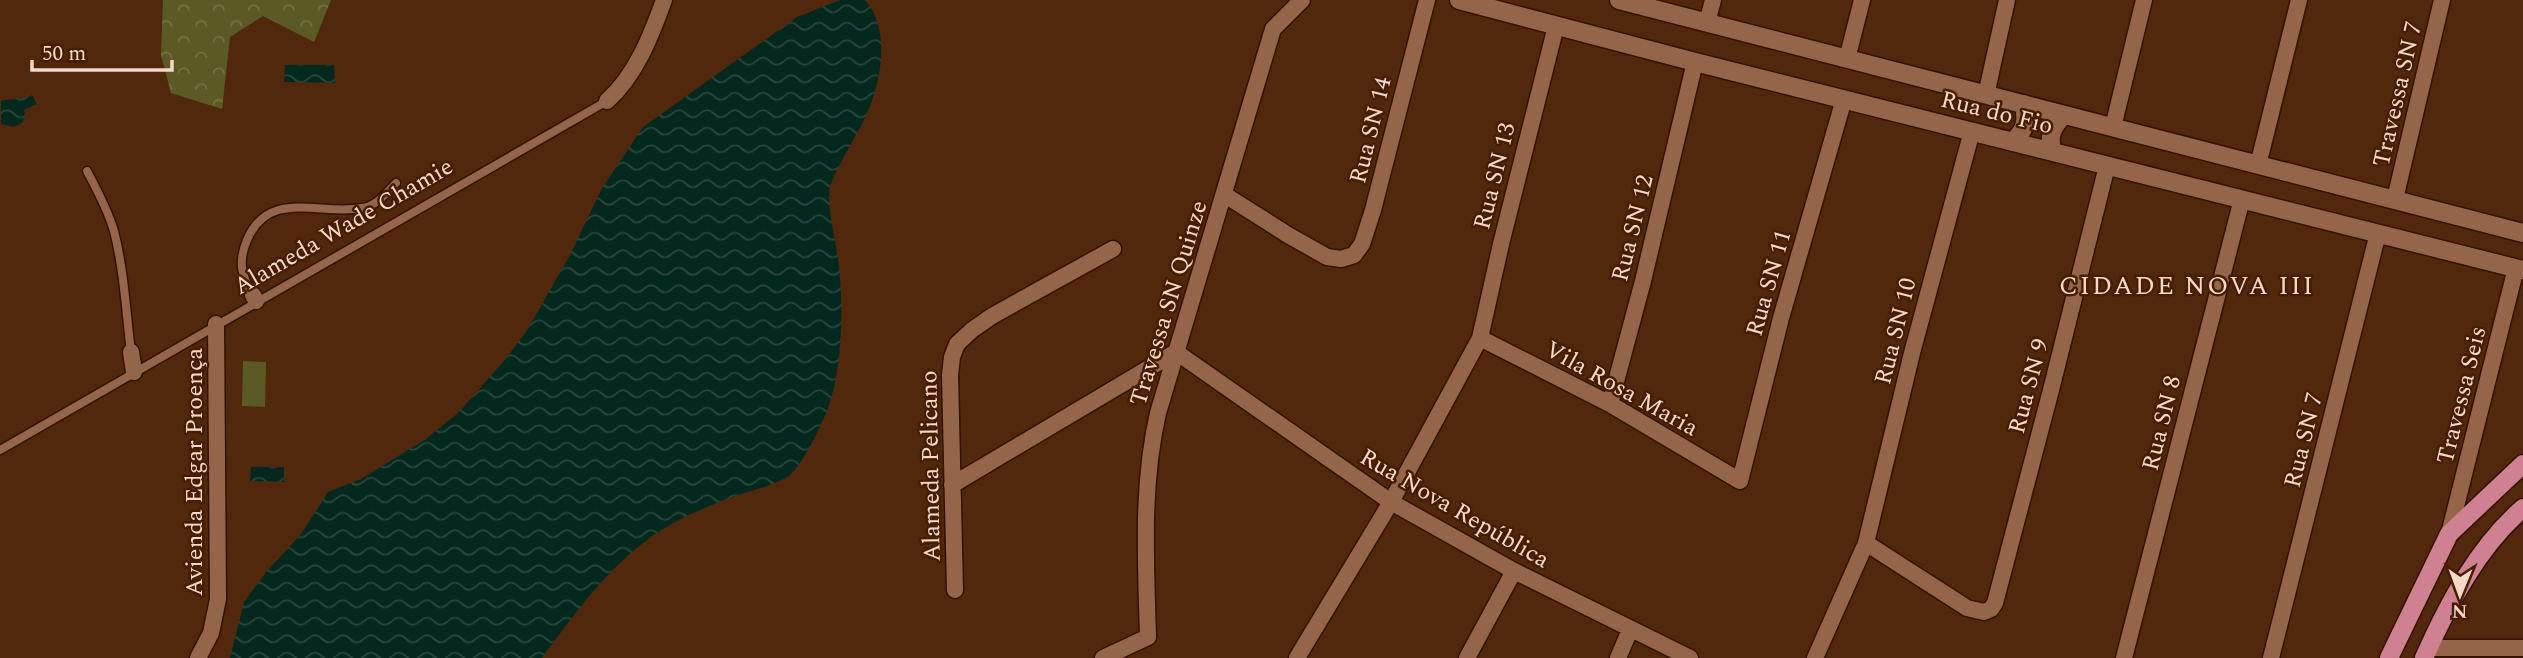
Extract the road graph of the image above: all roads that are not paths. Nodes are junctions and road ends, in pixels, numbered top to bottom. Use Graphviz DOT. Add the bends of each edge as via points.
graph roads {
  1 [pos="664,0"];
  2 [pos="1303,0"];
  3 [pos="1427,0"];
  4 [pos="1459,0"];
  5 [pos="1619,0"];
  6 [pos="1713,0"];
  7 [pos="1862,0"];
  8 [pos="2007,0"];
  9 [pos="2144,0"];
  10 [pos="2299,0"];
  11 [pos="2442,0"];
  12 [pos="1707,23"];
  13 [pos="1556,26"];
  14 [pos="1847,59"];
  15 [pos="1695,62"];
  16 [pos="1986,94"];
  17 [pos="1844,99"];
  18 [pos="607,101"];
  19 [pos="2024,104"];
  20 [pos="2064,115"];
  21 [pos="2112,127"];
  22 [pos="1972,131"];
  23 [pos="2012,142"];
  24 [pos="2053,152"];
  25 [pos="2258,165"];
  26 [pos="2108,166"];
  27 [pos="87,171"];
  28 [pos="396,183"];
  29 [pos="1225,195"];
  30 [pos="2242,199"];
  31 [pos="2396,199"];
  32 [pos="2378,233"];
  33 [pos="2523,233"];
  34 [pos="1113,249"];
  35 [pos="2520,269"];
  36 [pos="255,298"];
  37 [pos="216,324"];
  38 [pos="1480,338"];
  39 [pos="131,352"];
  40 [pos="1176,352"];
  41 [pos="134,372"];
  42 [pos="1610,404"];
  43 [pos="0,450"];
  44 [pos="2523,464"];
  45 [pos="1740,481"];
  46 [pos="952,485"];
  47 [pos="1391,502"];
  48 [pos="2523,508"];
  49 [pos="2449,534"];
  50 [pos="1866,543"];
  51 [pos="1514,571"];
  52 [pos="955,590"];
  53 [pos="1630,630"];
  54 [pos="2523,648"];
  55 [pos="2426,653"];
  56 [pos="198,658"];
  57 [pos="1103,658"];
  58 [pos="1297,658"];
  59 [pos="1467,658"];
  60 [pos="1618,658"];
  61 [pos="1690,658"];
  62 [pos="1815,658"];
  63 [pos="2124,658"];
  64 [pos="2271,658"];
  65 [pos="2389,658"];
  1 -- 18 [label="street, Alameda Wade Chamie" via="623,86"];
  2 -- 29 [label="street, Travessa SN Quinze" via="1273,29"];
  3 -- 29 [label="street, Rua SN 14" via="1362,244 1354,255 1326,257"];
  4 -- 13 [label="street, Rua do Fio"];
  5 -- 12 [label="street, Rua do Fio"];
  6 -- 12 [label="street"];
  7 -- 14 [label="street"];
  8 -- 16 [label="street"];
  9 -- 21 [label="street"];
  10 -- 25 [label="street"];
  11 -- 31 [label="street, Travessa SN 7"];
  12 -- 14 [label="street, Rua do Fio"];
  13 -- 15 [label="street, Rua do Fio"];
  13 -- 38 [label="street, Rua SN 13"];
  14 -- 16 [label="street, Rua do Fio"];
  15 -- 17 [label="street, Rua do Fio"];
  15 -- 42 [label="street, Rua SN 12"];
  16 -- 19 [label="street, Rua do Fio"];
  17 -- 22 [label="street, Rua do Fio"];
  17 -- 45 [label="street, Rua SN 11"];
  18 -- 36 [label="lane, Alameda Wade Chamie"];
  19 -- 20 [label="street, Rua do Fio"];
  19 -- 23 [label="street" via="2026,125"];
  20 -- 21 [label="street, Rua do Fio"];
  20 -- 24 [label="street" via="2053,130"];
  21 -- 25 [label="street, Rua do Fio"];
  22 -- 23 [label="street, Rua do Fio"];
  22 -- 50 [label="street, Rua SN 10"];
  23 -- 24 [label="street, Rua do Fio"];
  24 -- 26 [label="street, Rua do Fio"];
  25 -- 31 [label="street, Rua do Fio"];
  26 -- 30 [label="street, Rua do Fio"];
  26 -- 50 [label="street, Rua SN 9" via="1995,603 1984,612 1967,608"];
  27 -- 39 [label="lane" via="114,231"];
  28 -- 36 [label="lane" via="375,204 363,208 288,207 259,220 241,253 245,283"];
  29 -- 40 [label="street, Travessa SN Quinze"];
  30 -- 32 [label="street, Rua do Fio"];
  30 -- 63 [label="street, Rua SN 8"];
  31 -- 33 [label="street, Rua do Fio"];
  32 -- 35 [label="street, Rua do Fio"];
  32 -- 64 [label="street, Rua SN 7"];
  34 -- 46 [label="street, Alameda Pelicano" via="992,316 957,344 950,375"];
  35 -- 49 [label="street, Travessa Seis"];
  36 -- 37 [label="lane, Alameda Wade Chamie"];
  37 -- 41 [label="lane, Alameda Wade Chamie"];
  37 -- 56 [label="street, Avienda Edgar Proença" via="218,599 211,633"];
  38 -- 42 [label="street, Vila Rosa Maria"];
  38 -- 47 [label="street, Rua SN 13"];
  39 -- 41 [label="street"];
  40 -- 46 [label="street"];
  40 -- 47 [label="street, Rua Nova República"];
  40 -- 57 [label="street, Travessa SN Quinze" via="1148,468 1148,637"];
  41 -- 43 [label="lane, Alameda Wade Chamie"];
  42 -- 45 [label="street, Vila Rosa Maria"];
  44 -- 49 [label="main road"];
  46 -- 52 [label="street, Alameda Pelicano"];
  47 -- 51 [label="street, Rua Nova República"];
  47 -- 58 [label="street, Rua SN 13"];
  48 -- 55 [label="main road" via="2478,558"];
  49 -- 65 [label="main road"];
  50 -- 62 [label="street, Rua SN 10"];
  51 -- 53 [label="street, Rua Nova República"];
  51 -- 59 [label="street"];
  53 -- 60 [label="street"];
  53 -- 61 [label="street, Rua Nova República"];
  54 -- 55 [label="street"];
}
